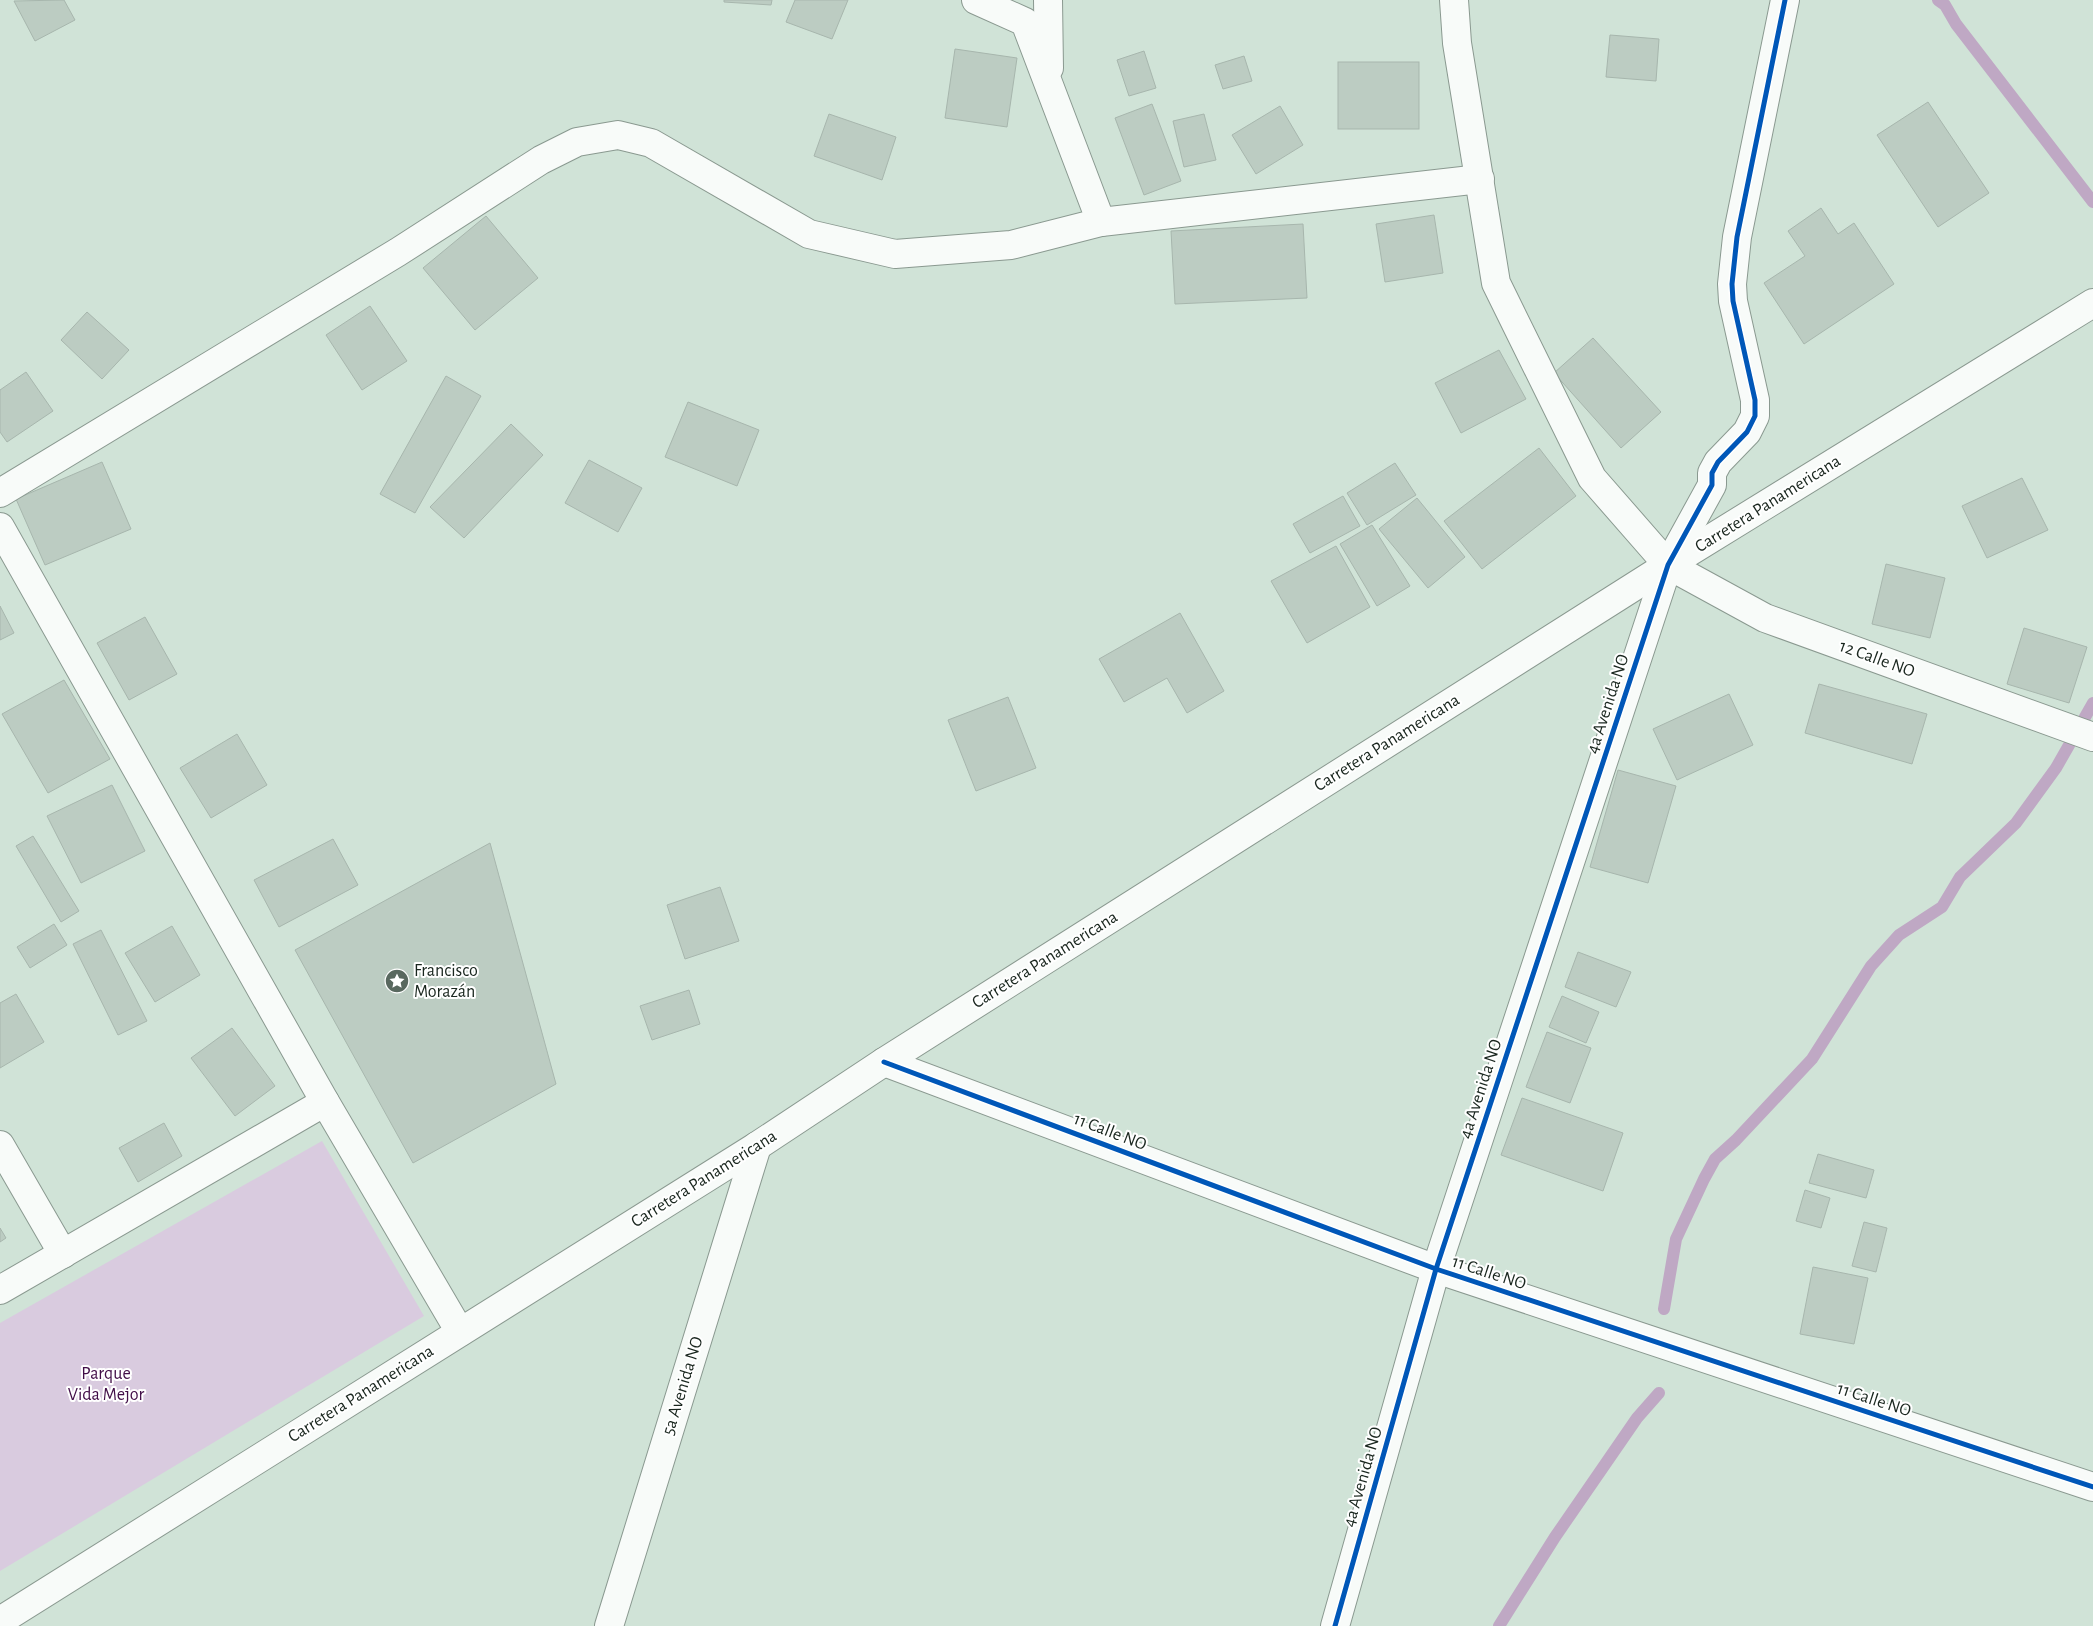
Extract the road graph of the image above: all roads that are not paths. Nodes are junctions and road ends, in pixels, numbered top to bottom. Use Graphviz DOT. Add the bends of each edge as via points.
graph roads {
  1 [pos="976,0"];
  2 [pos="1048,0"];
  3 [pos="1454,0"];
  4 [pos="1785,0"];
  5 [pos="1050,87"];
  6 [pos="1480,179"];
  7 [pos="1101,222"];
  8 [pos="2093,303"];
  9 [pos="0,493"];
  10 [pos="0,527"];
  11 [pos="1668,565"];
  12 [pos="2093,737"];
  13 [pos="884,1062"];
  14 [pos="325,1102"];
  15 [pos="0,1145"];
  16 [pos="757,1146"];
  17 [pos="63,1254"];
  18 [pos="1436,1269"];
  19 [pos="0,1290"];
  20 [pos="460,1332"];
  21 [pos="2093,1487"];
  22 [pos="0,1621"];
  23 [pos="609,1626"];
  24 [pos="1335,1626"];
  1 -- 5 [label="main road" via="1025,22"];
  2 -- 5 [label="main road"];
  3 -- 6 [label="main road" via="1457,43"];
  4 -- 11 [label="main road, 4a Avenida NO" via="1737,238 1732,284 1755,400 1755,416 1747,432 1718,462 1712,473 1712,485"];
  5 -- 7 [label="main road"];
  6 -- 7 [label="main road"];
  6 -- 11 [label="main road" via="1496,283 1592,478"];
  7 -- 9 [label="main road" via="1011,245 895,254 809,234 651,143 618,135 577,142 541,160 398,252"];
  8 -- 11 [label="main road, Carretera Panamericana"];
  10 -- 14 [label="main road"];
  11 -- 12 [label="main road, 12 Calle NO" via="1765,618"];
  11 -- 13 [label="main road, Carretera Panamericana"];
  11 -- 18 [label="main road, 4a Avenida NO"];
  13 -- 16 [label="main road, Carretera Panamericana"];
  13 -- 18 [label="main road, 11 Calle NO"];
  14 -- 17 [label="main road"];
  14 -- 20 [label="main road"];
  15 -- 17 [label="main road"];
  16 -- 20 [label="main road, Carretera Panamericana"];
  16 -- 23 [label="main road, 5a Avenida NO"];
  17 -- 19 [label="main road"];
  18 -- 21 [label="main road, 11 Calle NO"];
  18 -- 24 [label="main road, 4a Avenida NO"];
  20 -- 22 [label="main road, Carretera Panamericana"];
}
